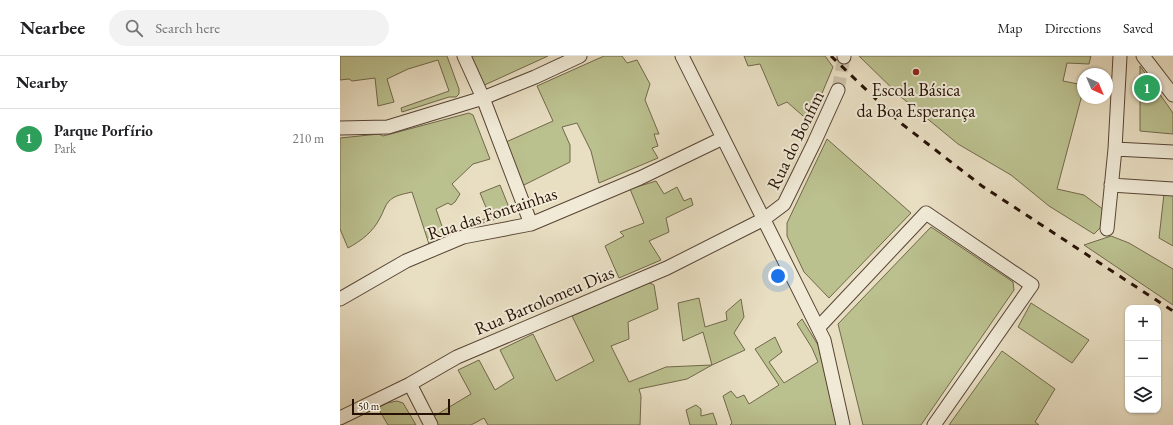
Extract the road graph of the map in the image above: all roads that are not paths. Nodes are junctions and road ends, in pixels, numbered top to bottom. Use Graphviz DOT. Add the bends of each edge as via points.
graph roads {
  1 [pos="464,56"];
  2 [pos="580,56"];
  3 [pos="682,56"];
  4 [pos="1120,56"];
  5 [pos="1143,56"];
  6 [pos="838,90"];
  7 [pos="1173,95"];
  8 [pos="483,98"];
  9 [pos="340,128"];
  10 [pos="723,138"];
  11 [pos="1114,149"];
  12 [pos="1173,152"];
  13 [pos="1111,185"];
  14 [pos="1173,189"];
  15 [pos="764,219"];
  16 [pos="531,224"];
  17 [pos="1107,229"];
  18 [pos="340,299"];
  19 [pos="818,328"];
  20 [pos="410,384"];
  21 [pos="340,418"];
  22 [pos="431,425"];
  23 [pos="843,425"];
  24 [pos="934,425"];
  1 -- 8 [label="street"];
  2 -- 8 [label="street"];
  3 -- 10 [label="street"];
  4 -- 11 [label="street"];
  5 -- 7 [label="street"];
  6 -- 15 [label="street, Rua do Bonfim" via="784,204"];
  8 -- 9 [label="street" via="388,126"];
  8 -- 16 [label="street"];
  10 -- 15 [label="street"];
  10 -- 16 [label="street, Rua das Fontainhas" via="640,178"];
  11 -- 12 [label="street"];
  11 -- 13 [label="street"];
  13 -- 14 [label="street"];
  13 -- 17 [label="street"];
  15 -- 19 [label="street"];
  15 -- 20 [label="street, Rua Bartolomeu Dias" via="667,268 457,356"];
  16 -- 18 [label="street, Rua das Fontainhas" via="463,237 406,261"];
  19 -- 23 [label="street" via="824,340"];
  19 -- 24 [label="street" via="926,213 1032,285"];
  20 -- 21 [label="street, Rua Bartolomeu Dias"];
  20 -- 22 [label="street"];
}
